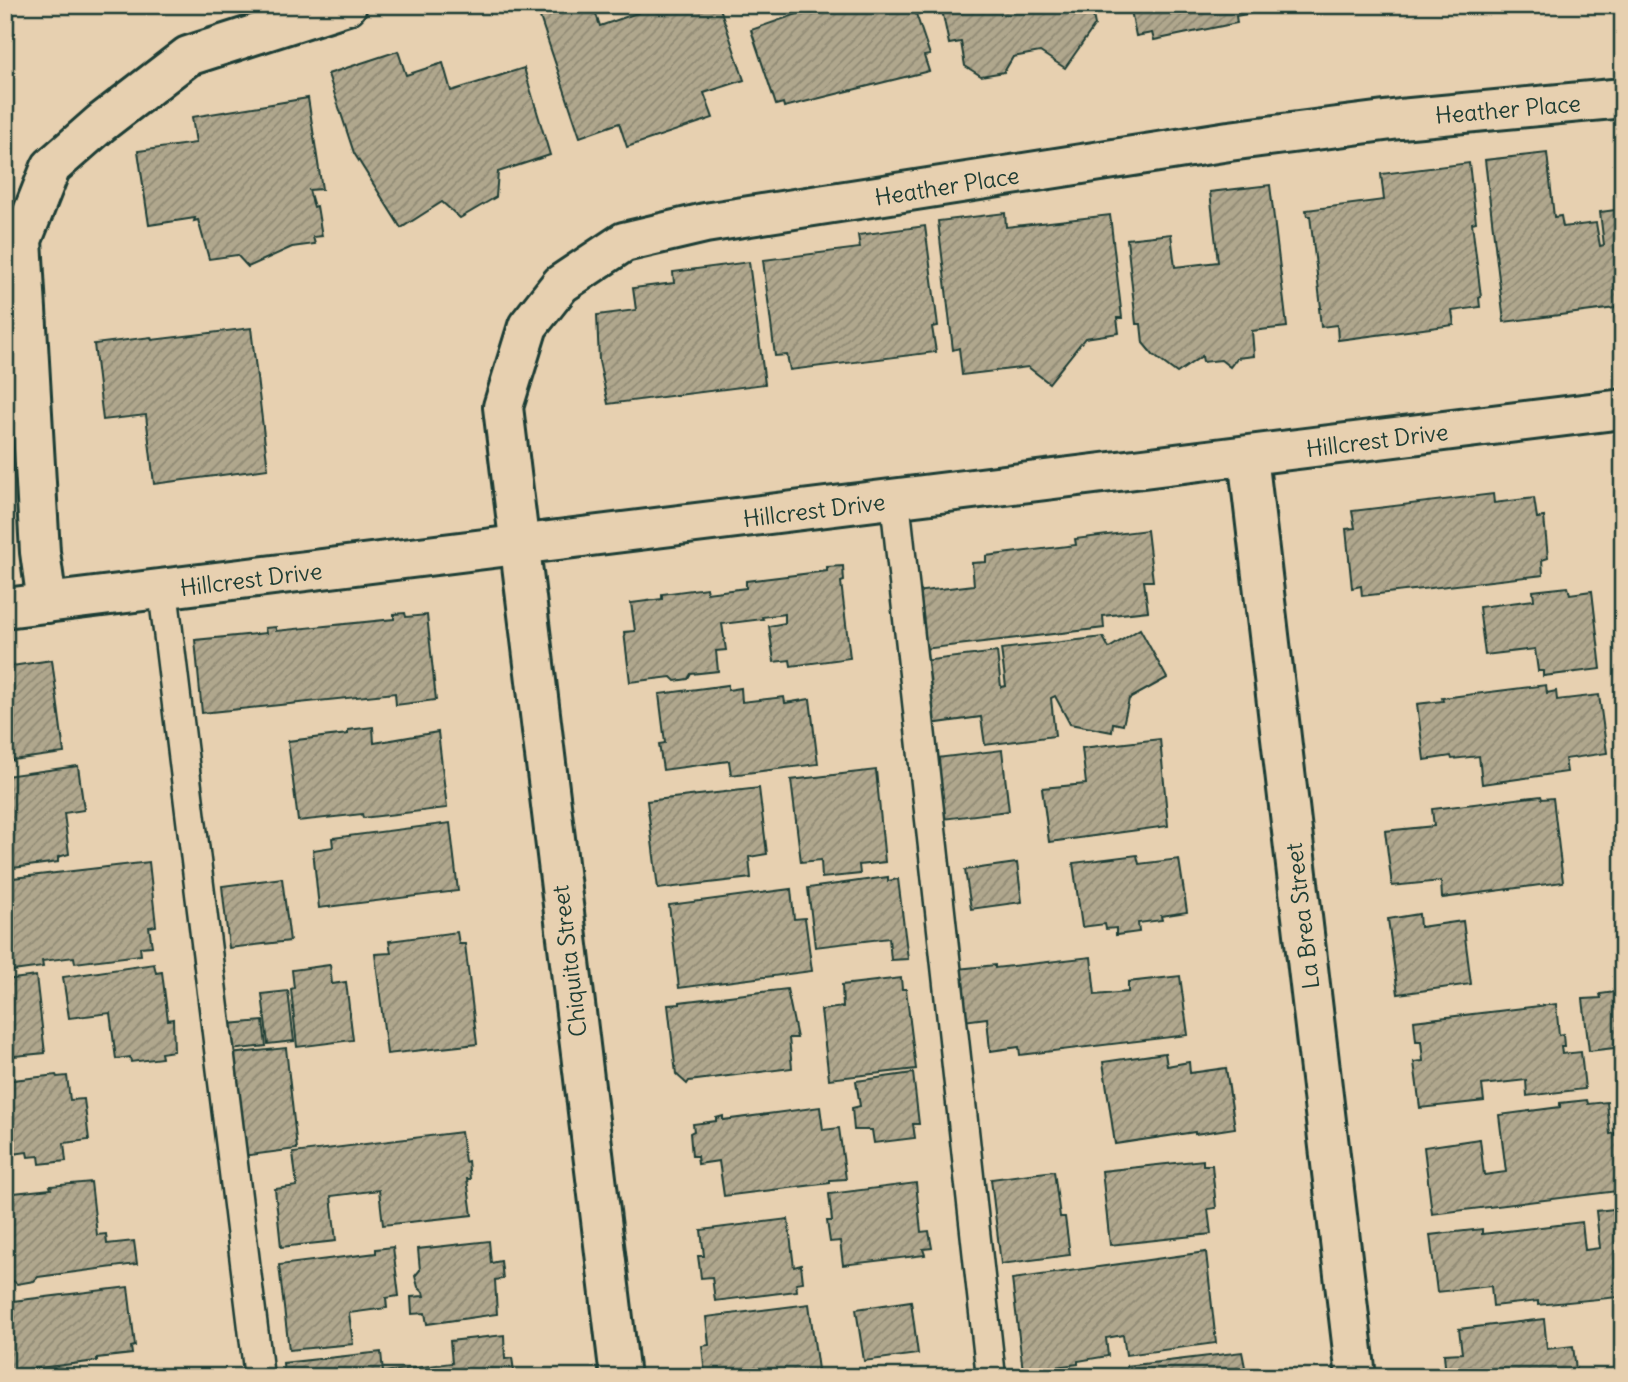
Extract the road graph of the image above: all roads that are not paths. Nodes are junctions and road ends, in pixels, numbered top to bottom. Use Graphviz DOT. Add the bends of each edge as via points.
graph roads {
  1 [pos="347,5"];
  2 [pos="1623,98"];
  3 [pos="1623,409"];
  4 [pos="1248,456"];
  5 [pos="895,500"];
  6 [pos="519,546"];
  7 [pos="163,590"];
  8 [pos="47,603"];
  9 [pos="5,608"];
  10 [pos="259,1377"];
  11 [pos="620,1377"];
  12 [pos="991,1377"];
  13 [pos="1356,1377"];
  1 -- 8 [label="street" via="188,56 51,167 22,240"];
  2 -- 6 [label="street, Heather Place" via="1229,141 705,223 624,242 561,284 528,326 503,407"];
  3 -- 4 [label="street, Hillcrest Drive"];
  4 -- 5 [label="street, Hillcrest Drive"];
  4 -- 13 [label="street, La Brea Street"];
  5 -- 6 [label="street, Hillcrest Drive"];
  5 -- 12 [label="lane"];
  6 -- 7 [label="street, Hillcrest Drive"];
  6 -- 11 [label="street, Chiquita Street"];
  7 -- 8 [label="street, Hillcrest Drive"];
  7 -- 10 [label="lane"];
  8 -- 9 [label="street, Hillcrest Drive"];
}
